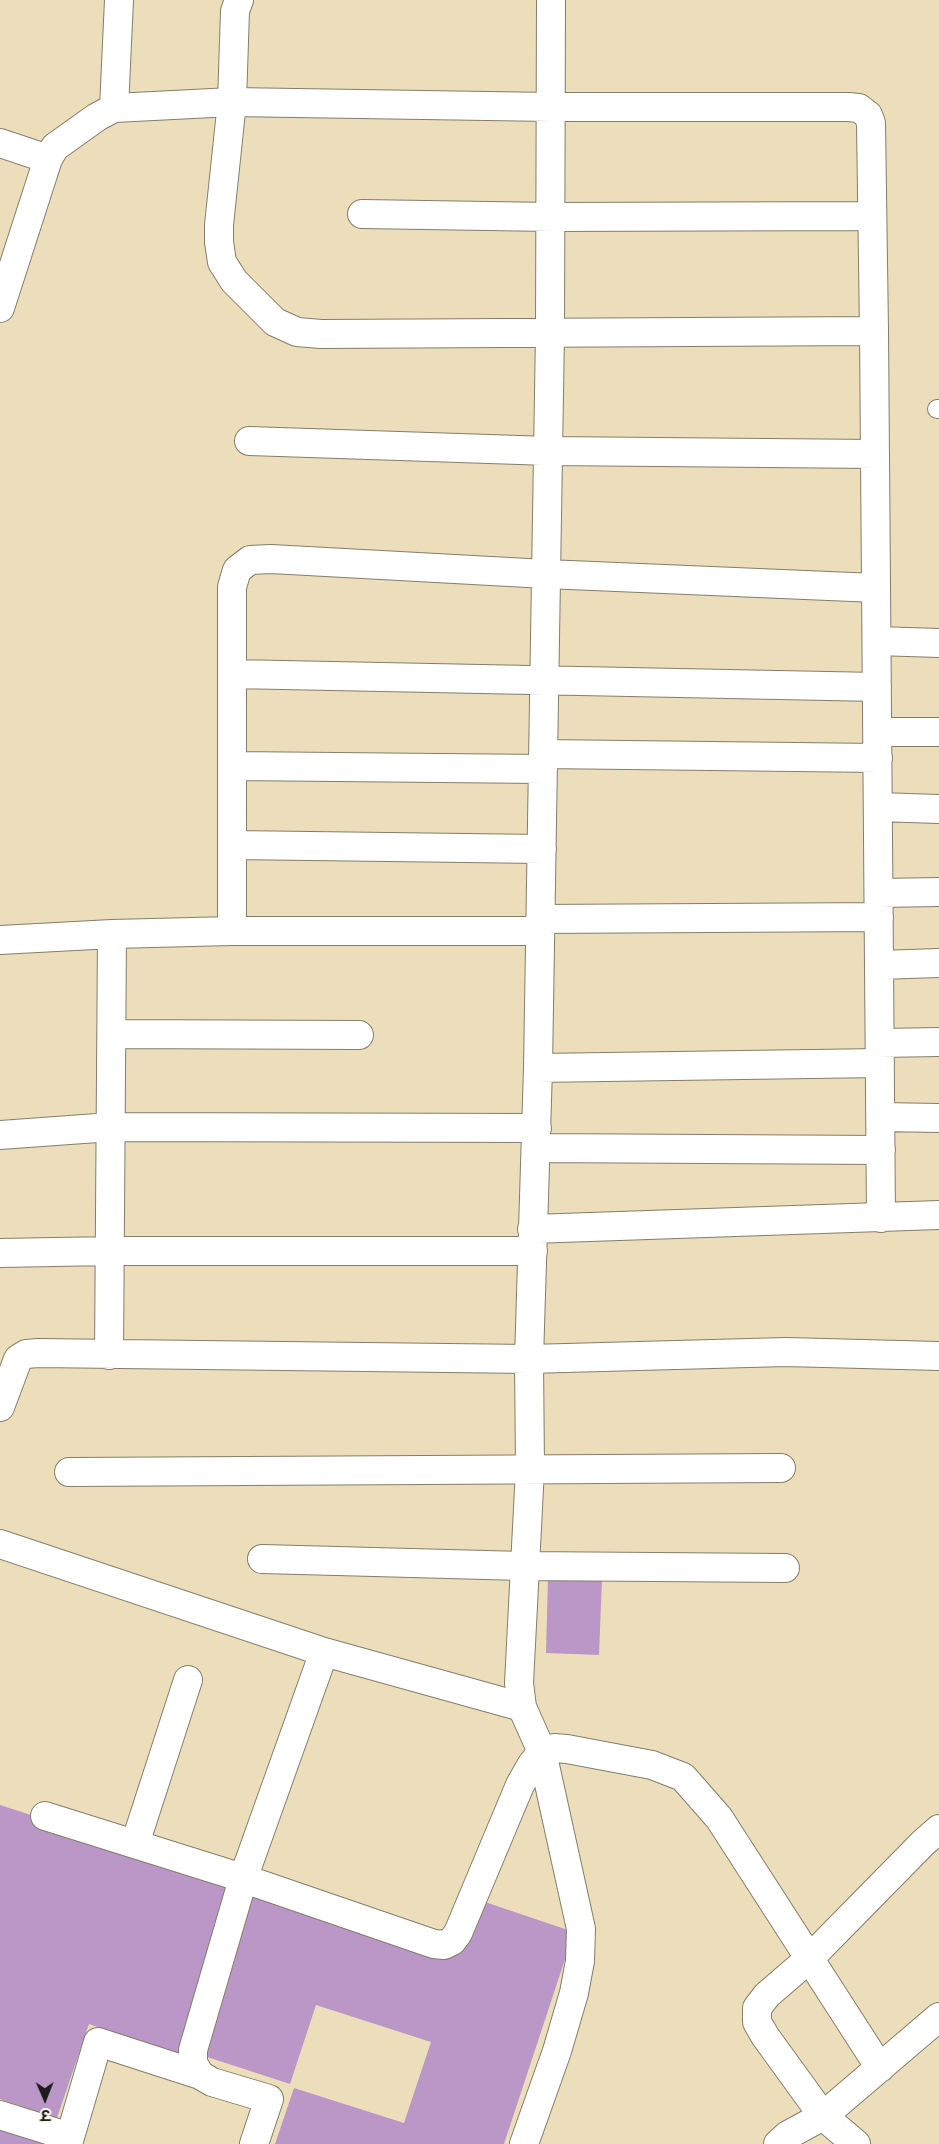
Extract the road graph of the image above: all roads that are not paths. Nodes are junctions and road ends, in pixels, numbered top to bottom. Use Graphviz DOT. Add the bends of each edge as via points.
graph roads {
  1 [pos="119,0"];
  2 [pos="239,0"];
  3 [pos="552,0"];
  4 [pos="232,102"];
  5 [pos="551,107"];
  6 [pos="114,108"];
  7 [pos="0,143"];
  8 [pos="48,159"];
  9 [pos="362,214"];
  10 [pos="872,216"];
  11 [pos="551,217"];
  12 [pos="6,270"];
  13 [pos="0,308"];
  14 [pos="874,331"];
  15 [pos="550,332"];
  16 [pos="250,441"];
  17 [pos="549,451"];
  18 [pos="875,454"];
  19 [pos="546,574"];
  20 [pos="876,588"];
  21 [pos="877,641"];
  22 [pos="939,643"];
  23 [pos="233,674"];
  24 [pos="545,680"];
  25 [pos="877,687"];
  26 [pos="939,732"];
  27 [pos="878,745"];
  28 [pos="543,762"];
  29 [pos="233,766"];
  30 [pos="878,807"];
  31 [pos="939,809"];
  32 [pos="233,845"];
  33 [pos="542,849"];
  34 [pos="939,892"];
  35 [pos="879,905"];
  36 [pos="540,925"];
  37 [pos="232,931"];
  38 [pos="112,934"];
  39 [pos="0,940"];
  40 [pos="939,963"];
  41 [pos="879,965"];
  42 [pos="112,1034"];
  43 [pos="359,1035"];
  44 [pos="939,1042"];
  45 [pos="880,1053"];
  46 [pos="538,1068"];
  47 [pos="880,1117"];
  48 [pos="939,1118"];
  49 [pos="111,1127"];
  50 [pos="0,1135"];
  51 [pos="536,1138"];
  52 [pos="881,1150"];
  53 [pos="939,1215"];
  54 [pos="881,1218"];
  55 [pos="532,1240"];
  56 [pos="110,1251"];
  57 [pos="0,1253"];
  58 [pos="109,1355"];
  59 [pos="939,1356"];
  60 [pos="529,1359"];
  61 [pos="0,1406"];
  62 [pos="781,1468"];
  63 [pos="530,1469"];
  64 [pos="68,1472"];
  65 [pos="0,1544"];
  66 [pos="262,1559"];
  67 [pos="523,1566"];
  68 [pos="785,1568"];
  69 [pos="324,1652"];
  70 [pos="188,1680"];
  71 [pos="522,1707"];
  72 [pos="542,1752"];
  73 [pos="45,1816"];
  74 [pos="939,1829"];
  75 [pos="135,1844"];
  76 [pos="243,1879"];
  77 [pos="810,1958"];
  78 [pos="939,2017"];
  79 [pos="880,2068"];
  80 [pos="200,2074"];
  81 [pos="0,2115"];
  82 [pos="823,2116"];
  83 [pos="69,2140"];
  84 [pos="254,2144"];
  85 [pos="524,2144"];
  86 [pos="778,2144"];
  87 [pos="856,2144"];
  1 -- 6 [label="street"];
  2 -- 4 [label="street"];
  3 -- 5 [label="street"];
  4 -- 5 [label="street"];
  4 -- 6 [label="street"];
  4 -- 15 [label="street" via="219,225 222,262 234,281 275,322 297,332 321,334"];
  5 -- 10 [label="street" via="859,108 868,115 871,123"];
  5 -- 11 [label="street"];
  6 -- 8 [label="street" via="55,147"];
  7 -- 8 [label="street"];
  8 -- 12 [label="street"];
  9 -- 11 [label="street"];
  10 -- 11 [label="street"];
  10 -- 14 [label="street"];
  11 -- 15 [label="street"];
  12 -- 13 [label="street"];
  14 -- 15 [label="street"];
  14 -- 18 [label="street"];
  15 -- 17 [label="street"];
  16 -- 17 [label="street"];
  17 -- 18 [label="street"];
  17 -- 19 [label="street"];
  18 -- 20 [label="street"];
  19 -- 20 [label="street"];
  19 -- 23 [label="street" via="250,560 237,570 232,587"];
  19 -- 24 [label="street"];
  20 -- 21 [label="street"];
  21 -- 22 [label="street"];
  21 -- 25 [label="street"];
  23 -- 24 [label="street"];
  23 -- 29 [label="street"];
  24 -- 25 [label="street"];
  24 -- 28 [label="street"];
  25 -- 27 [label="street"];
  26 -- 27 [label="street"];
  27 -- 28 [label="street"];
  27 -- 30 [label="street"];
  28 -- 29 [label="street"];
  28 -- 33 [label="street"];
  29 -- 32 [label="street"];
  30 -- 31 [label="street"];
  30 -- 35 [label="street"];
  32 -- 33 [label="street"];
  32 -- 37 [label="street"];
  33 -- 36 [label="street"];
  34 -- 35 [label="street"];
  35 -- 36 [label="street"];
  35 -- 41 [label="street"];
  36 -- 37 [label="street"];
  36 -- 46 [label="street"];
  37 -- 38 [label="street"];
  38 -- 39 [label="street"];
  38 -- 42 [label="street"];
  40 -- 41 [label="street"];
  41 -- 45 [label="street"];
  42 -- 43 [label="street"];
  42 -- 49 [label="street"];
  44 -- 45 [label="street"];
  45 -- 46 [label="street"];
  45 -- 47 [label="street"];
  46 -- 51 [label="street"];
  47 -- 48 [label="street"];
  47 -- 52 [label="street"];
  49 -- 50 [label="street"];
  49 -- 51 [label="street"];
  49 -- 56 [label="street"];
  51 -- 52 [label="street"];
  51 -- 55 [label="street"];
  52 -- 54 [label="street"];
  53 -- 54 [label="street"];
  54 -- 55 [label="street"];
  55 -- 56 [label="street"];
  55 -- 60 [label="street"];
  56 -- 57 [label="street"];
  56 -- 58 [label="street"];
  58 -- 60 [label="street"];
  58 -- 61 [label="street" via="26,1354 18,1359"];
  59 -- 60 [label="street" via="786,1352"];
  60 -- 63 [label="street"];
  62 -- 63 [label="street"];
  63 -- 64 [label="street"];
  63 -- 67 [label="street"];
  65 -- 69 [label="street"];
  66 -- 67 [label="street"];
  67 -- 68 [label="street"];
  67 -- 71 [label="street" via="519,1683"];
  69 -- 71 [label="street"];
  69 -- 76 [label="street"];
  70 -- 75 [label="street"];
  71 -- 72 [label="street"];
  72 -- 76 [label="street" via="520,1785 452,1941 434,1944"];
  72 -- 77 [label="street" via="554,1748 567,1749 652,1766 683,1777 719,1818"];
  72 -- 85 [label="street" via="581,1929 580,1961 557,2051"];
  73 -- 75 [label="street"];
  74 -- 77 [label="street"];
  75 -- 76 [label="street"];
  76 -- 80 [label="street" via="193,2050 193,2063"];
  77 -- 79 [label="street"];
  77 -- 82 [label="street" via="767,1995 757,2008 757,2022"];
  78 -- 79 [label="street"];
  79 -- 82 [label="street"];
  80 -- 83 [label="street" via="98,2042"];
  80 -- 84 [label="street" via="212,2082 269,2099"];
  81 -- 83 [label="street"];
  82 -- 86 [label="street"];
  82 -- 87 [label="street"];
}
